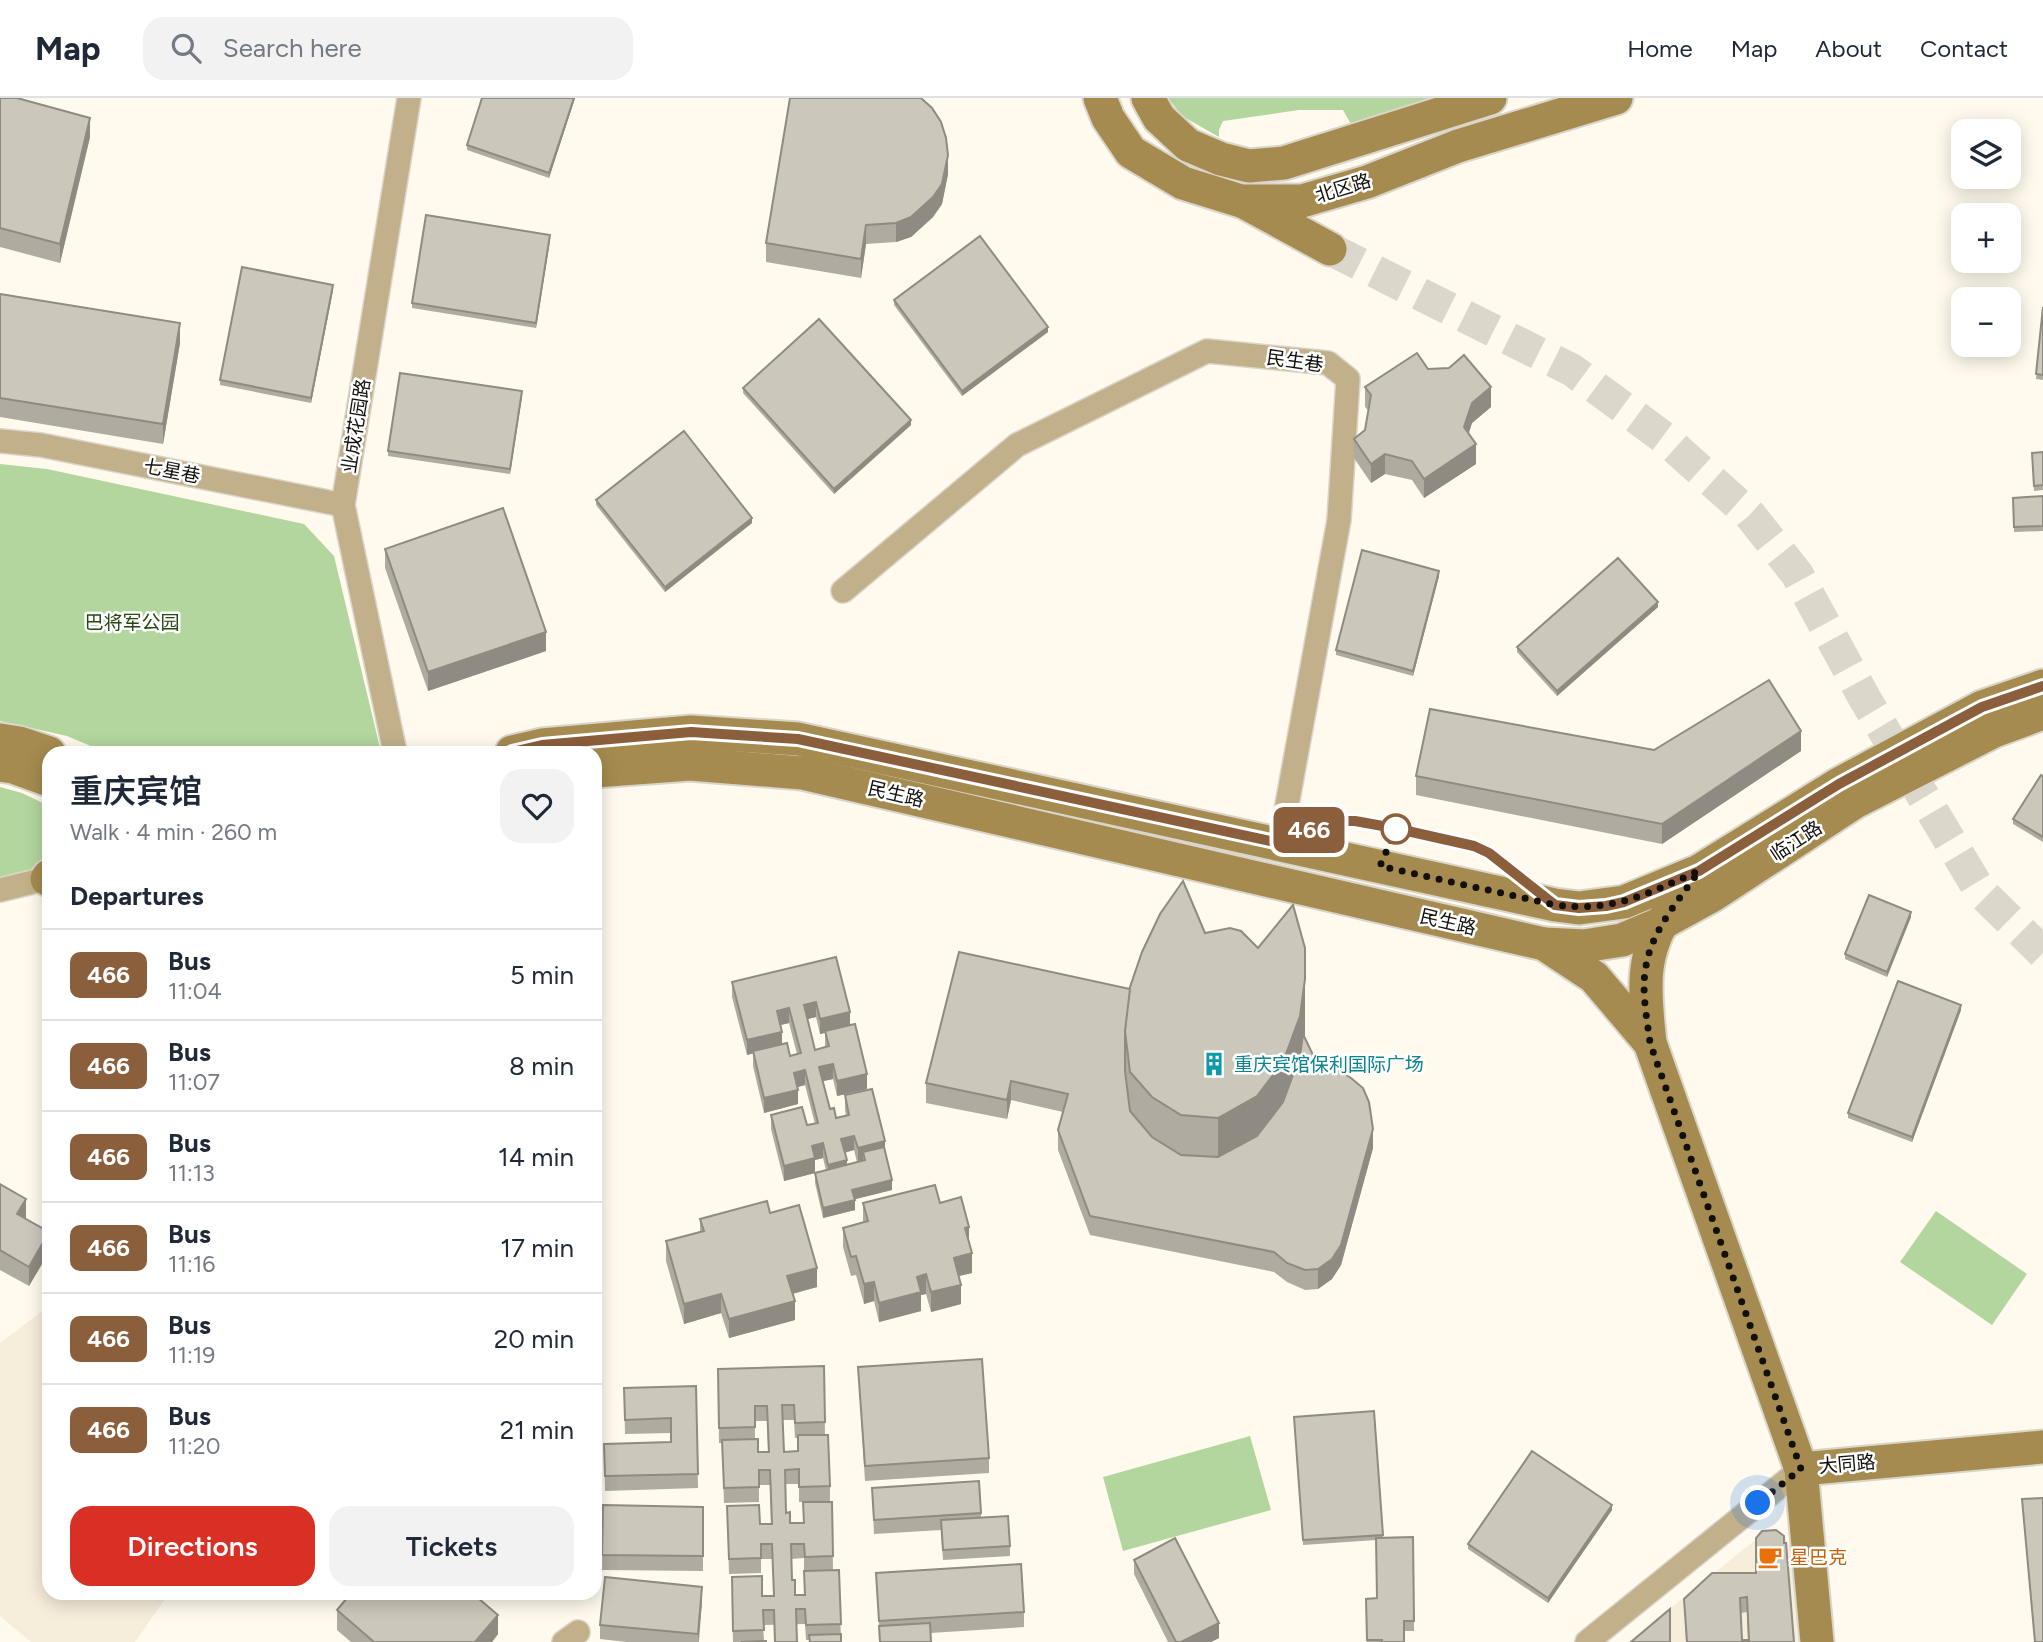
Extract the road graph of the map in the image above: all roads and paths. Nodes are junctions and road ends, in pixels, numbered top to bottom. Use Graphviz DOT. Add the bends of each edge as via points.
graph roads {
  1 [pos="409,98"];
  2 [pos="1100,98"];
  3 [pos="1148,98"];
  4 [pos="1490,98"];
  5 [pos="1616,98"];
  6 [pos="1284,163"];
  7 [pos="1241,201"];
  8 [pos="1302,201"];
  9 [pos="1330,249"];
  10 [pos="0,440"];
  11 [pos="343,505"];
  12 [pos="843,591"];
  13 [pos="2043,686"];
  14 [pos="2043,713"];
  15 [pos="0,740"];
  16 [pos="394,746"];
  17 [pos="538,746"];
  18 [pos="42,751"];
  19 [pos="0,765"];
  20 [pos="602,770"];
  21 [pos="42,777"];
  22 [pos="1280,843"];
  23 [pos="1699,871"];
  24 [pos="42,879"];
  25 [pos="0,890"];
  26 [pos="1662,923"];
  27 [pos="1544,944"];
  28 [pos="1650,1043"];
  29 [pos="2043,1447"];
  30 [pos="1801,1469"];
  31 [pos="1587,1642"];
  32 [pos="1817,1642"];
  1 -- 11 [label="street, 业成花园路"];
  2 -- 7 [label="main road, 北区路" via="1131,152 1183,183"];
  3 -- 6 [label="main road" via="1159,118 1188,145 1249,166"];
  4 -- 6 [label="main road"];
  5 -- 8 [label="main road, 北区路" via="1458,146 1367,182"];
  6 -- 8 [label="main road" via="1312,180"];
  7 -- 8 [label="main road, 北区路"];
  7 -- 9 [label="main road"];
  10 -- 11 [label="street, 七星巷"];
  11 -- 16 [label="street, 业成花园路"];
  12 -- 22 [label="street, 民生巷" via="1017,445 1207,351 1328,363 1348,379 1339,520"];
  13 -- 23 [label="main road, 临江路" via="1982,707 1863,771"];
  14 -- 26 [label="main road, 临江路" via="1994,731 1855,802"];
  15 -- 18 [label="main road"];
  17 -- 22 [label="main road, 民生路" via="691,732 798,739"];
  19 -- 21 [label="main road"];
  20 -- 27 [label="main road, 民生路" via="690,764 802,773"];
  22 -- 23 [label="main road, 民生路" via="1579,908 1624,902"];
  23 -- 26 [label="main road"];
  24 -- 25 [label="street"];
  26 -- 27 [label="main road, 临江路" via="1622,940 1584,946"];
  26 -- 28 [label="main road" via="1646,966"];
  27 -- 28 [label="main road, 民生路" via="1594,977"];
  28 -- 30 [label="main road, 民生路"];
  29 -- 30 [label="main road, 大同路"];
  30 -- 31 [label="street, 大同路"];
  30 -- 32 [label="main road, 民生路"];
}
